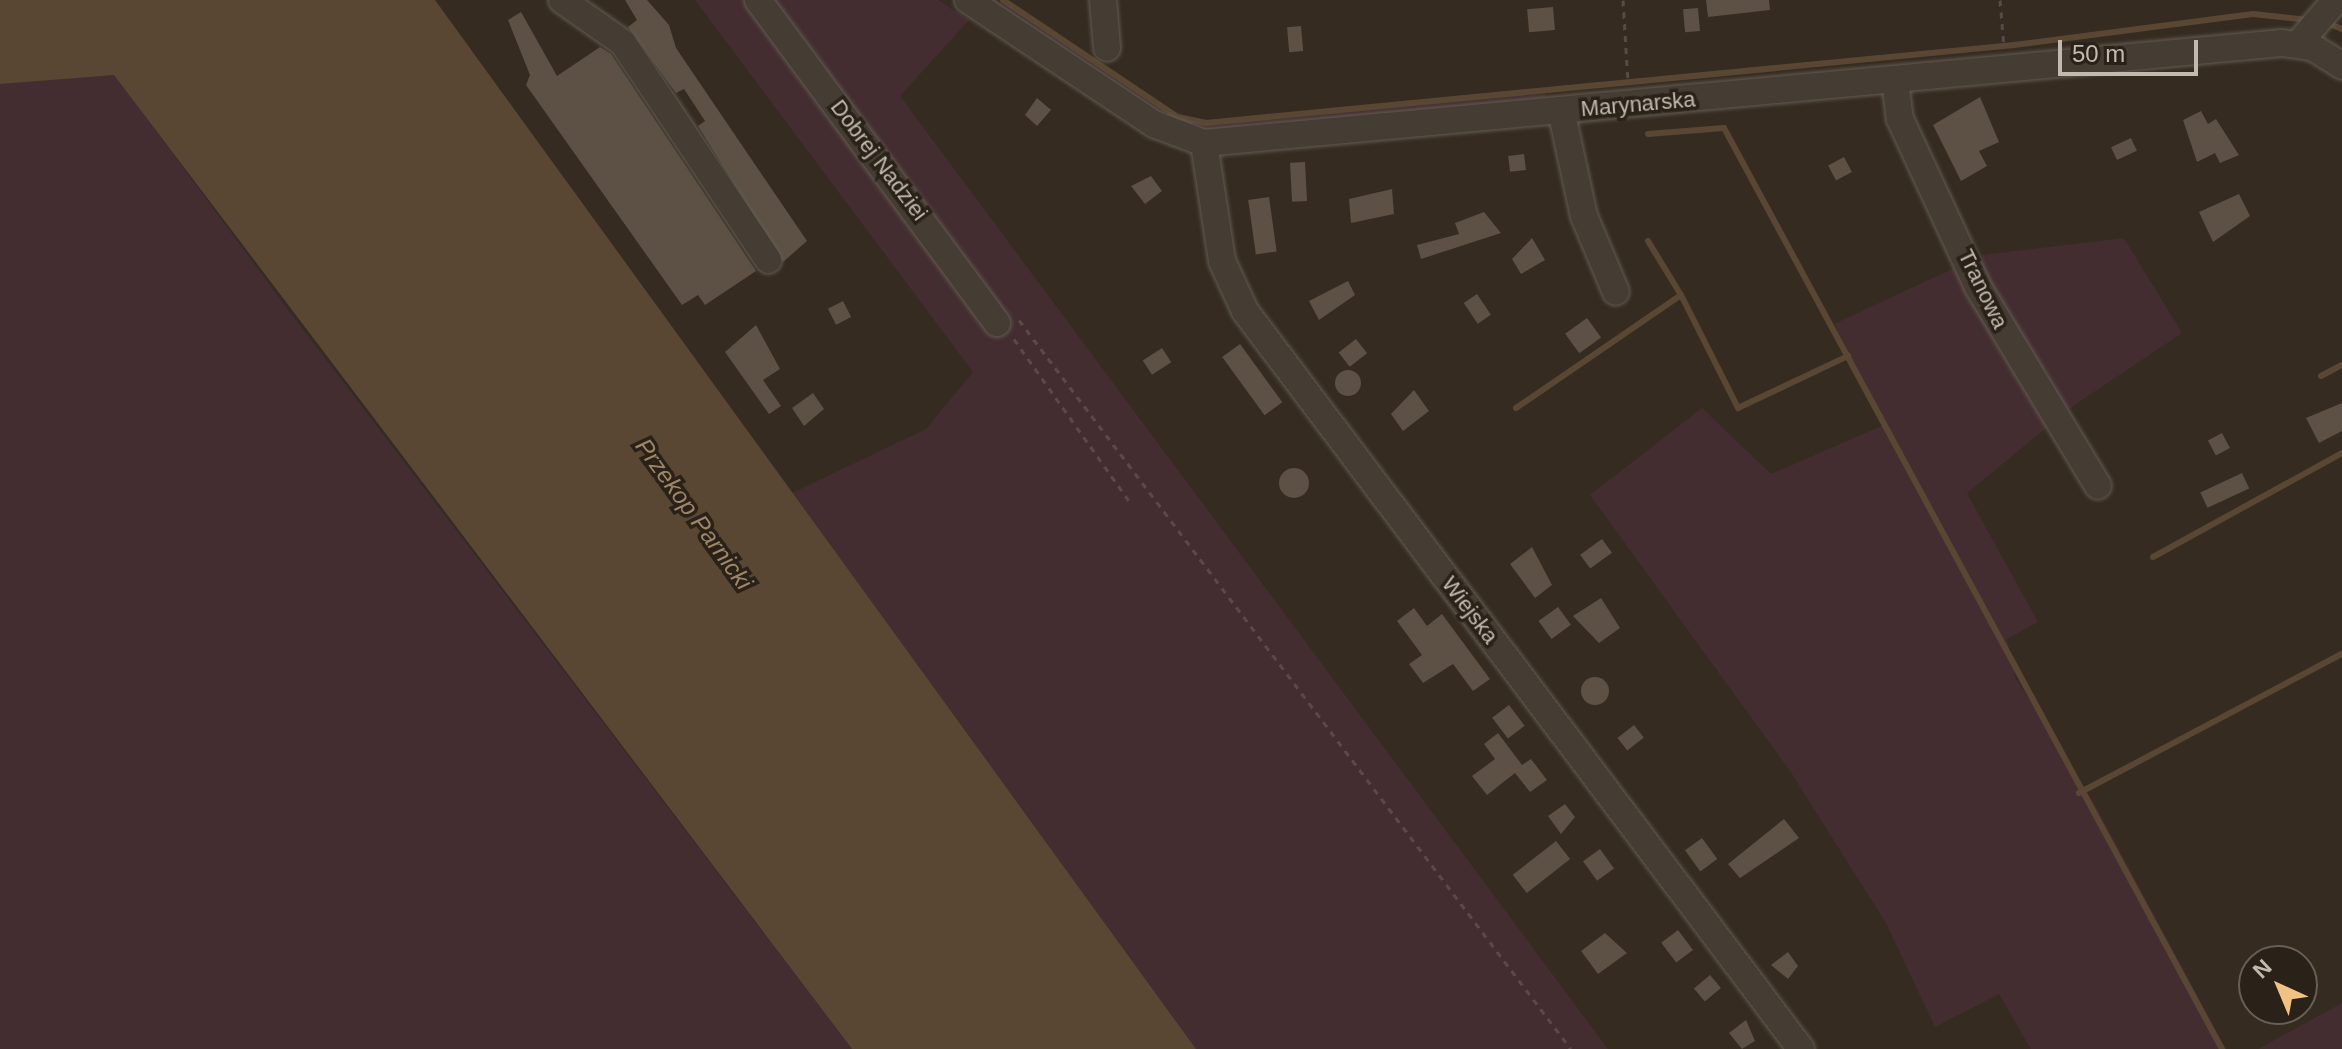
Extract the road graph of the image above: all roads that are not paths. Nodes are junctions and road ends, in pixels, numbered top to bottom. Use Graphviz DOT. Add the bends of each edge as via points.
graph roads {
  1 [pos="562,0"];
  2 [pos="758,0"];
  3 [pos="968,0"];
  4 [pos="1103,0"];
  5 [pos="2317,15"];
  6 [pos="1107,48"];
  7 [pos="2342,66"];
  8 [pos="1895,80"];
  9 [pos="1561,110"];
  10 [pos="1204,143"];
  11 [pos="768,260"];
  12 [pos="1616,292"];
  13 [pos="1007,320"];
  14 [pos="2098,486"];
  15 [pos="1801,1049"];
  1 -- 11 [label="street" via="623,43"];
  2 -- 13 [label="street, Dobrej Nadziei"];
  3 -- 10 [label="street, Marynarska" via="1154,124"];
  4 -- 6 [label="street"];
  5 -- 7 [label="street, Marynarska"];
  5 -- 8 [label="street, Marynarska"];
  8 -- 9 [label="street, Marynarska"];
  8 -- 14 [label="street, Tranowa" via="1900,119 1978,287"];
  9 -- 10 [label="street, Marynarska"];
  9 -- 12 [label="street" via="1584,216"];
  10 -- 15 [label="street, Wiejska" via="1222,261 1245,311"];
}
